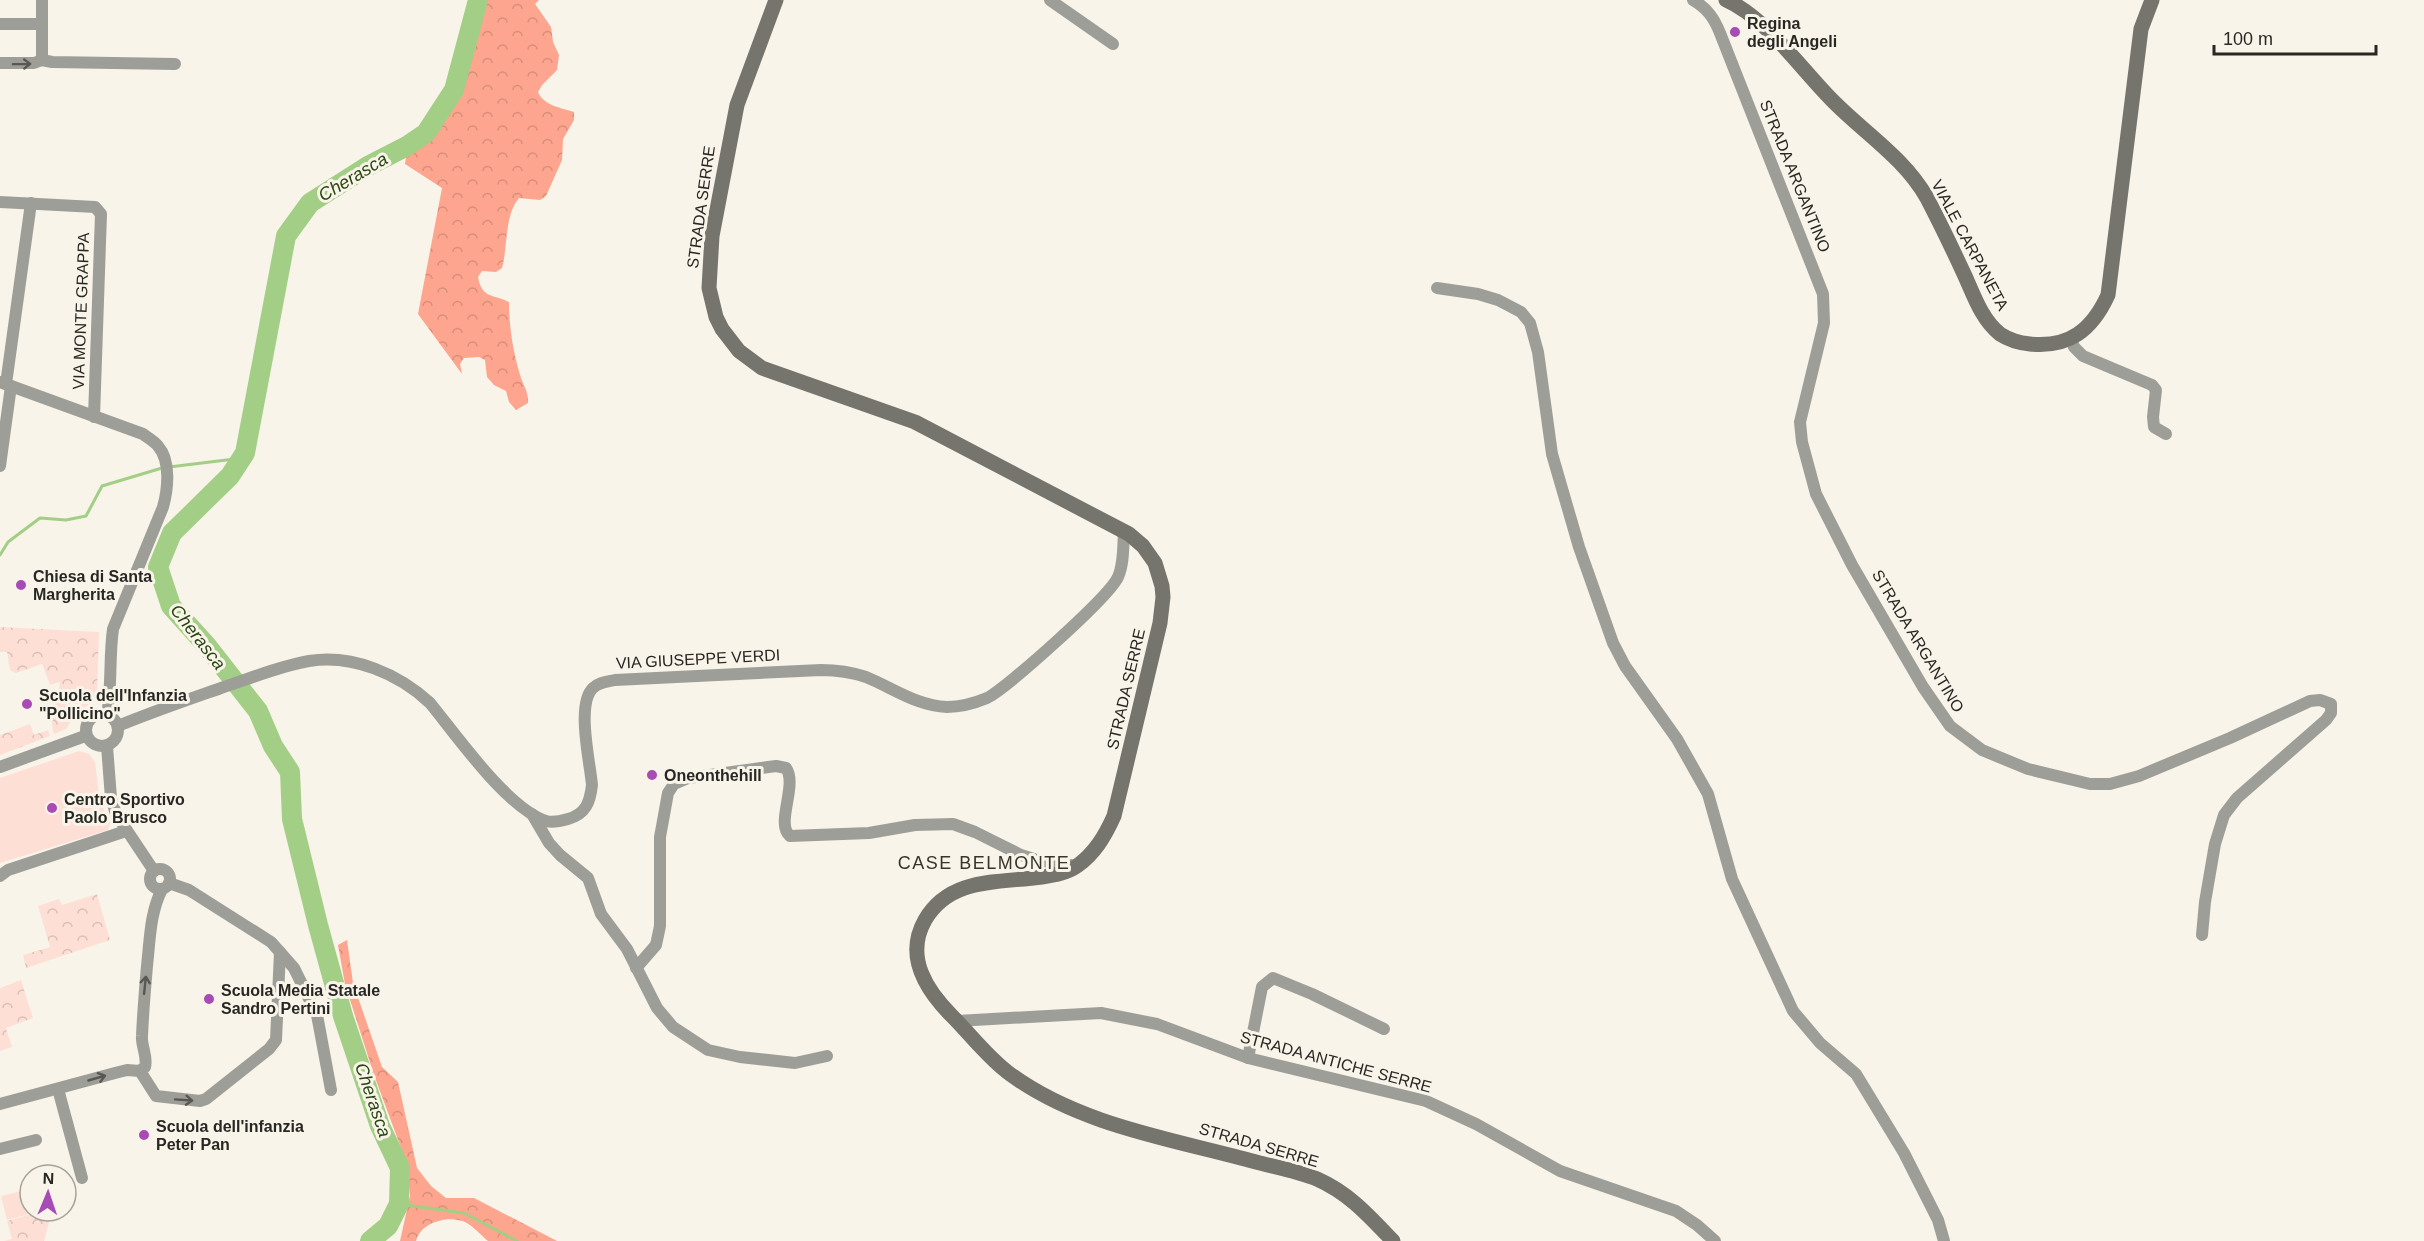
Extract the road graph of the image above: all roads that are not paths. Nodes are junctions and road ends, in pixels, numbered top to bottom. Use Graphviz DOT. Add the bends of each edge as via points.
graph roads {
  1 [pos="42,0"];
  2 [pos="776,0"];
  3 [pos="1050,0"];
  4 [pos="1693,0"];
  5 [pos="1726,0"];
  6 [pos="2152,0"];
  7 [pos="0,24"];
  8 [pos="42,24"];
  9 [pos="1113,44"];
  10 [pos="42,60"];
  11 [pos="0,63"];
  12 [pos="175,64"];
  13 [pos="0,202"];
  14 [pos="31,203"];
  15 [pos="1437,288"];
  16 [pos="2072,338"];
  17 [pos="6,384"];
  18 [pos="94,417"];
  19 [pos="2166,434"];
  20 [pos="0,466"];
  21 [pos="1124,532"];
  22 [pos="107,715"];
  23 [pos="118,726"];
  24 [pos="85,736"];
  25 [pos="107,746"];
  26 [pos="0,767"];
  27 [pos="532,814"];
  28 [pos="126,831"];
  29 [pos="1077,866"];
  30 [pos="0,876"];
  31 [pos="165,886"];
  32 [pos="2202,935"];
  33 [pos="280,952"];
  34 [pos="636,968"];
  35 [pos="957,1021"];
  36 [pos="1384,1029"];
  37 [pos="827,1056"];
  38 [pos="1248,1058"];
  39 [pos="140,1071"];
  40 [pos="58,1089"];
  41 [pos="331,1090"];
  42 [pos="0,1104"];
  43 [pos="36,1140"];
  44 [pos="0,1149"];
  45 [pos="82,1178"];
  46 [pos="1394,1241"];
  47 [pos="1715,1241"];
  48 [pos="1944,1241"];
  1 -- 8 [label="street"];
  2 -- 21 [label="main road, STRADA SERRE" via="736,105 714,225 709,288 722,329 739,351 762,368 915,422"];
  3 -- 9 [label="street"];
  4 -- 32 [label="street, STRADA ARGANTINO" via="1704,6 1720,33 1823,294 1824,323 1800,422 1816,494 1858,575 1950,726 1982,750 2028,769 2090,784 2110,784 2139,776 2310,701 2331,704 2326,720 2224,814 2215,844"];
  5 -- 16 [label="main road, VIALE CARPANETA" via="1757,20 1835,104 1908,171 1926,196 1983,315 2000,334 2019,343 2048,346"];
  6 -- 16 [label="main road, VIALE CARPANETA" via="2141,29 2108,295 2096,318"];
  7 -- 8 [label="street"];
  8 -- 10 [label="street"];
  11 -- 10 [label="street, one-way"];
  10 -- 12 [label="street"];
  13 -- 14 [label="street"];
  14 -- 17 [label="street"];
  14 -- 18 [label="street, VIA MONTE GRAPPA" via="95,207 101,214"];
  15 -- 48 [label="street" via="1498,300 1521,312 1530,323 1538,352 1552,454 1579,547 1616,650 1677,739 1708,794 1732,879 1793,1011 1820,1043 1856,1074 1904,1153 1938,1220"];
  16 -- 19 [label="street" via="2083,356 2152,385 2156,390 2154,427"];
  17 -- 18 [label="street"];
  17 -- 20 [label="street"];
  18 -- 22 [label="street" via="143,434 159,446 167,493 113,629"];
  21 -- 27 [label="street, VIA GIUSEPPE VERDI" via="1121,567 1114,584 1014,678 986,698 958,706 931,705 865,677 820,669 601,683 593,688 585,704 592,785 587,807 579,815 556,822"];
  21 -- 29 [label="main road, STRADA SERRE" via="1143,546 1155,562 1162,586 1162,612 1114,816 1102,841"];
  22 -- 23 [label="street"];
  22 -- 24 [label="street" via="92,717"];
  23 -- 25 [label="street" via="115,740"];
  23 -- 27 [label="street, VIA GIUSEPPE VERDI" via="257,676 316,661 354,663 387,673 417,691 517,804"];
  24 -- 25 [label="street" via="97,746"];
  24 -- 26 [label="street"];
  25 -- 28 [label="street" via="111,798"];
  27 -- 34 [label="street" via="554,849 588,878 601,914"];
  28 -- 30 [label="street"];
  28 -- 31 [label="street" via="154,871 166,872 169,877"];
  29 -- 34 [label="street" via="1021,855 953,824 790,836 785,828 790,777 783,767 680,780 668,793 662,823 660,926 656,945"];
  29 -- 35 [label="main road, STRADA SERRE" via="1053,875 976,884 955,890 937,904 924,922 918,943 918,965 926,986"];
  31 -- 33 [label="street" via="189,890 217,906"];
  39 -- 31 [label="street, one-way" via="146,1063 142,1043 150,930 155,903"];
  39 -- 33 [label="street, one-way" via="156,1096 200,1101 263,1054 276,1040"];
  33 -- 41 [label="street" via="294,968 317,1015"];
  34 -- 37 [label="street" via="657,1008 673,1027 708,1050 795,1063"];
  35 -- 38 [label="street, STRADA ANTICHE SERRE" via="1101,1013 1157,1024"];
  35 -- 46 [label="main road, STRADA SERRE" via="1009,1073 1036,1090 1099,1121 1316,1178 1349,1196"];
  36 -- 38 [label="street" via="1273,978 1262,987"];
  38 -- 47 [label="street, STRADA ANTICHE SERRE" via="1426,1101 1560,1170 1676,1211"];
  40 -- 39 [label="street, one-way" via="127,1070"];
  40 -- 42 [label="street"];
  40 -- 45 [label="street"];
  43 -- 44 [label="street"];
}
